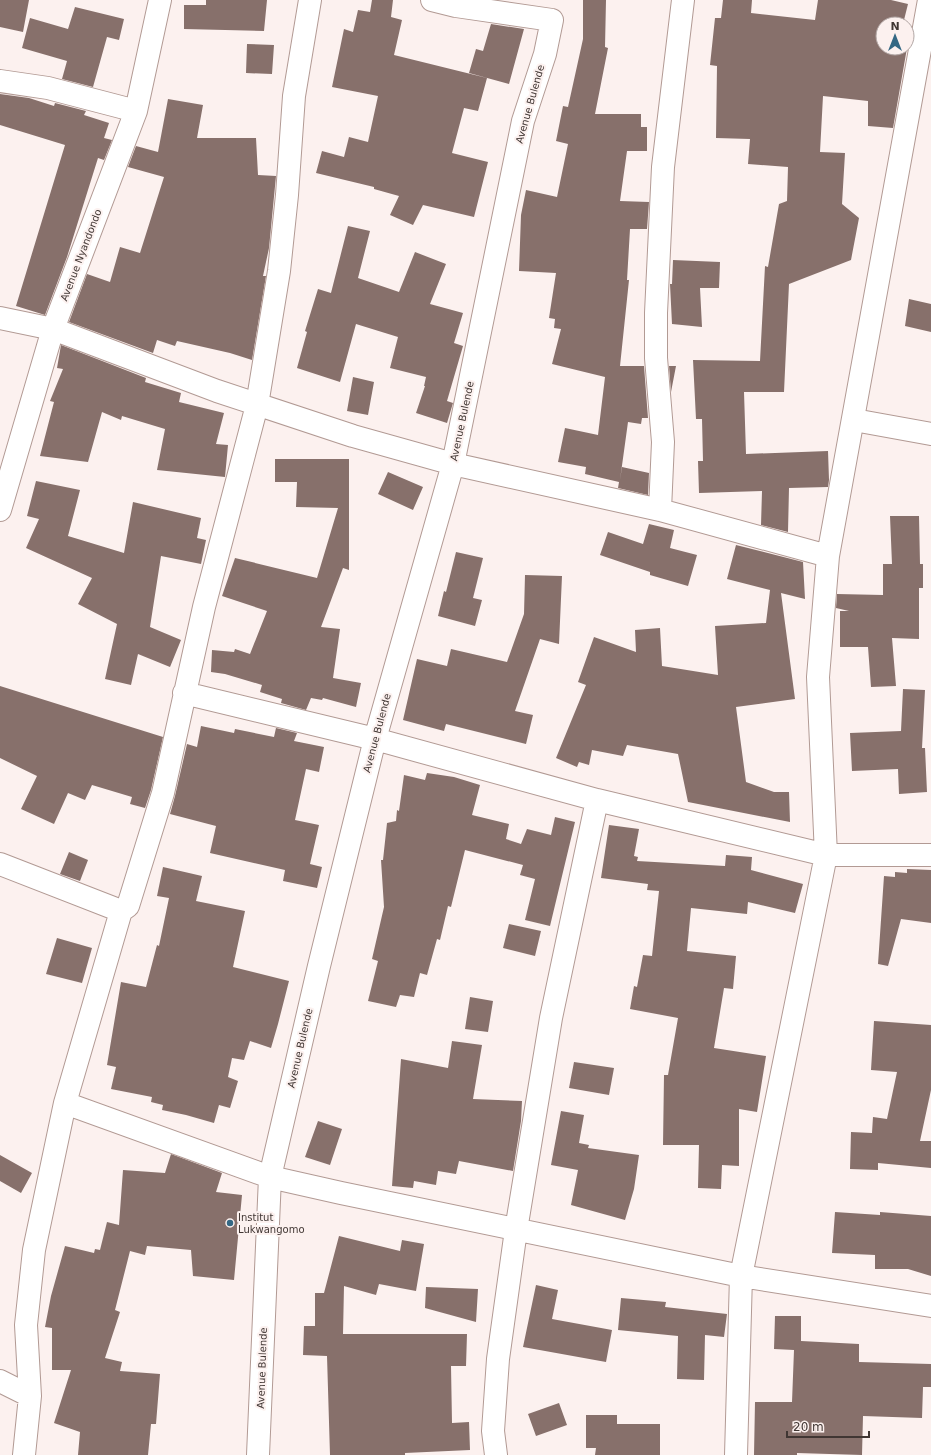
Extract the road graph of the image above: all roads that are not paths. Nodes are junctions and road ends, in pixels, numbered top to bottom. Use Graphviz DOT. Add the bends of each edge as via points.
graph roads {
  1 [pos="160,0"];
  2 [pos="310,0"];
  3 [pos="432,0"];
  4 [pos="683,0"];
  5 [pos="929,0"];
  6 [pos="0,82"];
  7 [pos="136,111"];
  8 [pos="0,318"];
  9 [pos="53,329"];
  10 [pos="257,405"];
  11 [pos="854,420"];
  12 [pos="931,434"];
  13 [pos="453,464"];
  14 [pos="0,510"];
  15 [pos="660,510"];
  16 [pos="828,556"];
  17 [pos="184,693"];
  18 [pos="375,740"];
  19 [pos="597,800"];
  20 [pos="826,855"];
  21 [pos="931,855"];
  22 [pos="0,864"];
  23 [pos="121,911"];
  24 [pos="65,1103"];
  25 [pos="270,1177"];
  26 [pos="516,1230"];
  27 [pos="741,1276"];
  28 [pos="931,1306"];
  29 [pos="0,1381"];
  30 [pos="30,1396"];
  31 [pos="24,1455"];
  32 [pos="258,1455"];
  33 [pos="496,1455"];
  34 [pos="736,1455"];
  1 -- 7 [label="street, Avenue Nyandondo"];
  2 -- 10 [label="street" via="294,96 279,271"];
  3 -- 13 [label="street, Avenue Bulende" via="552,20 545,54 523,121"];
  4 -- 15 [label="street" via="663,167 656,313 656,358 663,442"];
  5 -- 11 [label="street"];
  6 -- 7 [label="street" via="48,88"];
  7 -- 9 [label="street, Avenue Nyandondo"];
  8 -- 9 [label="street"];
  9 -- 10 [label="street"];
  9 -- 14 [label="street, Avenue Nyandondo"];
  10 -- 13 [label="street" via="353,436"];
  10 -- 17 [label="street"];
  11 -- 12 [label="street"];
  11 -- 16 [label="street"];
  13 -- 15 [label="street"];
  13 -- 18 [label="street, Avenue Bulende"];
  15 -- 16 [label="street"];
  16 -- 20 [label="street" via="818,677"];
  17 -- 18 [label="street"];
  17 -- 23 [label="street" via="163,793 128,906"];
  18 -- 19 [label="street"];
  18 -- 25 [label="street, Avenue Bulende" via="320,958"];
  19 -- 20 [label="street"];
  19 -- 26 [label="street" via="551,1018"];
  20 -- 21 [label="street"];
  20 -- 27 [label="street"];
  22 -- 23 [label="street"];
  23 -- 24 [label="street"];
  24 -- 25 [label="street"];
  24 -- 30 [label="street" via="34,1250 26,1325"];
  25 -- 26 [label="street"];
  25 -- 32 [label="street, Avenue Bulende"];
  26 -- 27 [label="street"];
  26 -- 33 [label="street" via="498,1359 493,1431"];
  27 -- 28 [label="street"];
  27 -- 34 [label="street"];
  29 -- 30 [label="street"];
  30 -- 31 [label="street"];
}
